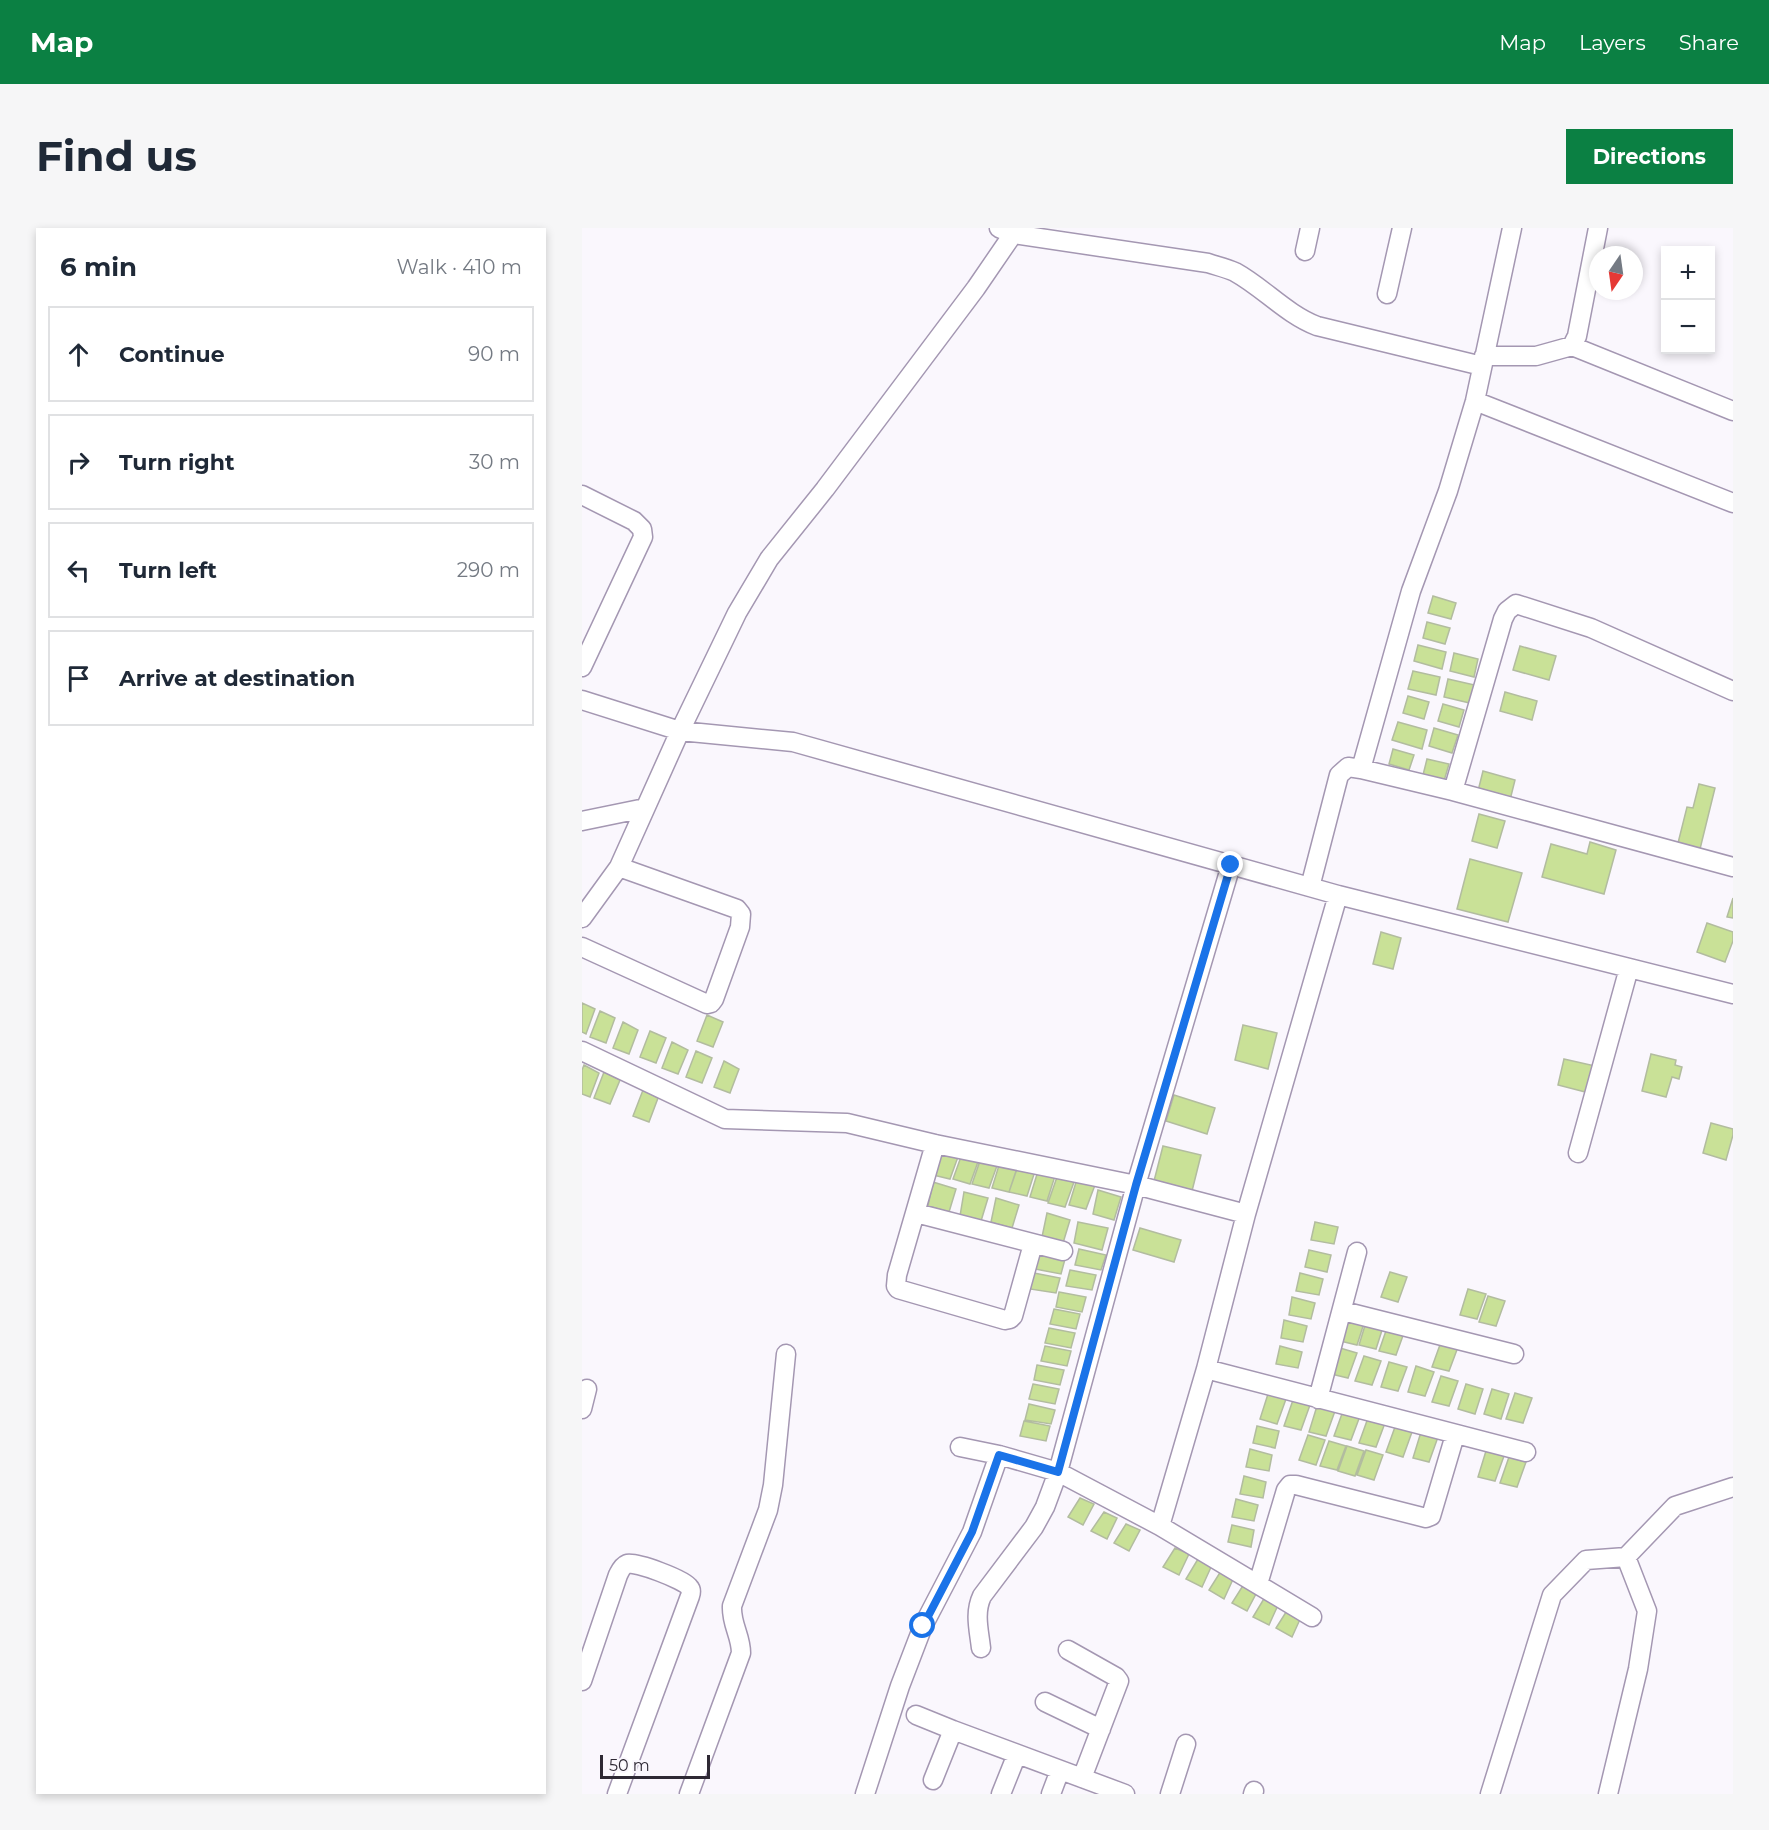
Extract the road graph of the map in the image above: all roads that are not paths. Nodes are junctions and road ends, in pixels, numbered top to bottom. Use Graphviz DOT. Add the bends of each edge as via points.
graph roads {
  1 [pos="1310,228"];
  2 [pos="1402,228"];
  3 [pos="1512,228"];
  4 [pos="1598,228"];
  5 [pos="1009,230"];
  6 [pos="1305,251"];
  7 [pos="1387,294"];
  8 [pos="1572,346"];
  9 [pos="1483,361"];
  10 [pos="1475,401"];
  11 [pos="1733,411"];
  12 [pos="582,495"];
  13 [pos="1733,503"];
  14 [pos="587,642"];
  15 [pos="582,667"];
  16 [pos="1733,691"];
  17 [pos="582,700"];
  18 [pos="680,731"];
  19 [pos="1362,769"];
  20 [pos="1453,791"];
  21 [pos="645,808"];
  22 [pos="582,821"];
  23 [pos="1231,865"];
  24 [pos="619,867"];
  25 [pos="1733,867"];
  26 [pos="1310,887"];
  27 [pos="1338,895"];
  28 [pos="582,918"];
  29 [pos="582,947"];
  30 [pos="1629,968"];
  31 [pos="1733,994"];
  32 [pos="582,1051"];
  33 [pos="935,1144"];
  34 [pos="1578,1153"];
  35 [pos="1136,1185"];
  36 [pos="916,1213"];
  37 [pos="1246,1214"];
  38 [pos="1033,1244"];
  39 [pos="1063,1251"];
  40 [pos="1358,1252"];
  41 [pos="1343,1311"];
  42 [pos="786,1354"];
  43 [pos="1514,1354"];
  44 [pos="1206,1369"];
  45 [pos="587,1389"];
  46 [pos="1318,1398"];
  47 [pos="582,1409"];
  48 [pos="1455,1435"];
  49 [pos="960,1447"];
  50 [pos="1526,1452"];
  51 [pos="999,1455"];
  52 [pos="1058,1472"];
  53 [pos="1733,1486"];
  54 [pos="1160,1526"];
  55 [pos="1626,1557"];
  56 [pos="1258,1584"];
  57 [pos="1312,1617"];
  58 [pos="981,1648"];
  59 [pos="1068,1650"];
  60 [pos="583,1676"];
  61 [pos="1045,1702"];
  62 [pos="916,1715"];
  63 [pos="1101,1729"];
  64 [pos="952,1730"];
  65 [pos="1186,1744"];
  66 [pos="1017,1754"];
  67 [pos="1060,1770"];
  68 [pos="1082,1778"];
  69 [pos="933,1780"];
  70 [pos="617,1794"];
  71 [pos="689,1794"];
  72 [pos="865,1794"];
  73 [pos="1001,1794"];
  74 [pos="1050,1794"];
  75 [pos="1125,1794"];
  76 [pos="1170,1794"];
  77 [pos="1490,1794"];
  78 [pos="1608,1794"];
  1 -- 6 [label="street"];
  2 -- 7 [label="street"];
  3 -- 9 [label="street"];
  4 -- 8 [label="street"];
  5 -- 9 [label="street" via="1208,263 1235,273 1310,324"];
  5 -- 18 [label="street" via="976,288 770,559 737,613"];
  8 -- 9 [label="street" via="1536,356"];
  8 -- 11 [label="street"];
  9 -- 10 [label="street"];
  10 -- 13 [label="street"];
  10 -- 19 [label="street" via="1448,491 1411,591"];
  12 -- 14 [label="street" via="634,521 642,529 643,537"];
  14 -- 15 [label="street"];
  16 -- 20 [label="street" via="1591,628 1516,604 1503,619"];
  17 -- 18 [label="street"];
  18 -- 21 [label="street"];
  18 -- 23 [label="street" via="793,742"];
  19 -- 20 [label="street"];
  19 -- 26 [label="street" via="1348,767 1339,775"];
  20 -- 25 [label="street"];
  21 -- 22 [label="street"];
  21 -- 24 [label="street"];
  23 -- 26 [label="street"];
  23 -- 35 [label="street"];
  24 -- 28 [label="street"];
  24 -- 29 [label="street" via="737,909 741,914 714,999 707,1004"];
  26 -- 27 [label="street"];
  27 -- 30 [label="street"];
  27 -- 37 [label="street"];
  30 -- 31 [label="street"];
  30 -- 34 [label="street"];
  32 -- 33 [label="street" via="725,1119 847,1124"];
  33 -- 35 [label="street"];
  33 -- 36 [label="street"];
  35 -- 37 [label="street"];
  35 -- 52 [label="street"];
  36 -- 38 [label="street"];
  36 -- 38 [label="street" via="897,1275 898,1289 1005,1320 1013,1316"];
  37 -- 44 [label="street"];
  38 -- 39 [label="street"];
  40 -- 41 [label="street"];
  41 -- 43 [label="street"];
  41 -- 46 [label="street"];
  42 -- 71 [label="street" via="768,1510 732,1606 741,1653"];
  44 -- 46 [label="street"];
  44 -- 54 [label="street"];
  45 -- 47 [label="street"];
  46 -- 48 [label="street"];
  48 -- 50 [label="street"];
  48 -- 56 [label="street" via="1431,1516 1426,1518 1290,1485"];
  49 -- 51 [label="street"];
  51 -- 52 [label="street"];
  51 -- 72 [label="street" via="972,1532 923,1626"];
  52 -- 54 [label="street"];
  52 -- 58 [label="street" via="1034,1527 977,1606"];
  53 -- 55 [label="street" via="1675,1506"];
  54 -- 56 [label="street"];
  55 -- 77 [label="street" via="1586,1560 1552,1595"];
  55 -- 78 [label="street" via="1647,1611 1638,1669"];
  56 -- 57 [label="street"];
  59 -- 63 [label="street" via="1118,1679"];
  60 -- 70 [label="street" via="623,1567 638,1564 689,1587 690,1596"];
  61 -- 63 [label="street"];
  62 -- 64 [label="street"];
  63 -- 68 [label="street"];
  64 -- 66 [label="street"];
  64 -- 69 [label="street"];
  65 -- 76 [label="street"];
  66 -- 67 [label="street"];
  66 -- 73 [label="street"];
  67 -- 68 [label="street"];
  67 -- 74 [label="street"];
  68 -- 75 [label="street"];
}
